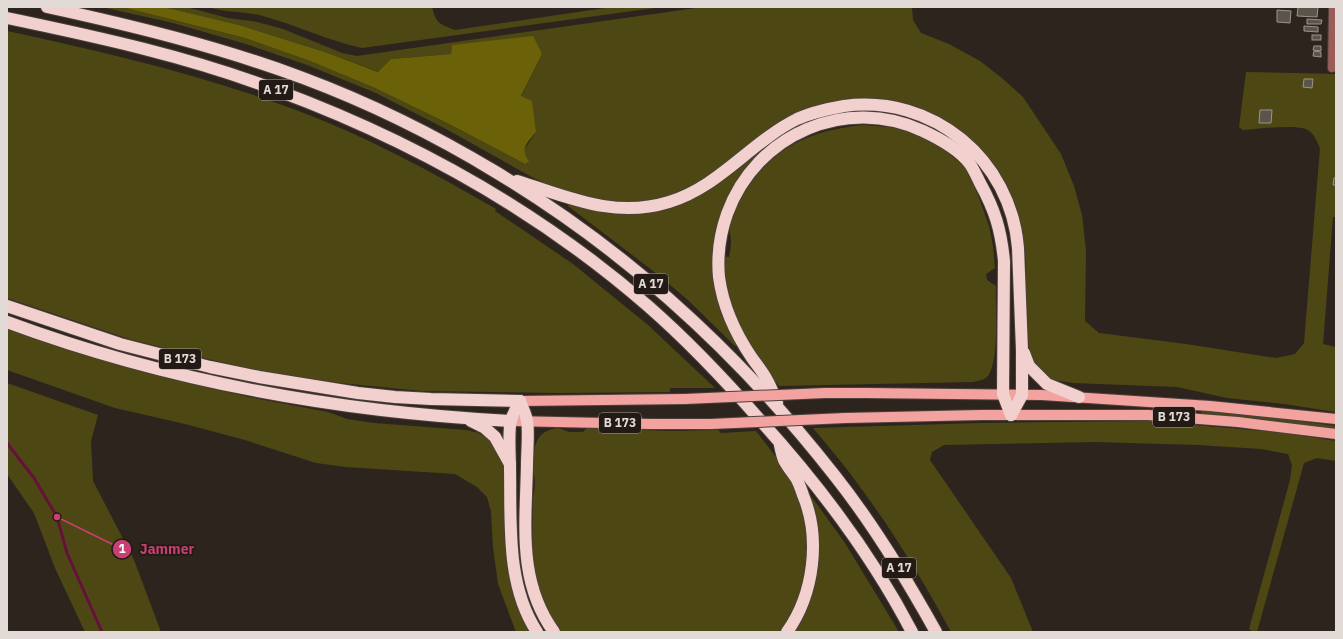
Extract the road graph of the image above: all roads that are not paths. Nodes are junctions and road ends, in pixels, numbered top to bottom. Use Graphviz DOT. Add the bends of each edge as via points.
graph roads {
  1 [pos="47,7"];
  2 [pos="1333,7"];
  3 [pos="7,18"];
  4 [pos="1332,68"];
  5 [pos="504,178"];
  6 [pos="7,306"];
  7 [pos="7,322"];
  8 [pos="1022,350"];
  9 [pos="1003,394"];
  10 [pos="1022,395"];
  11 [pos="1079,398"];
  12 [pos="520,401"];
  13 [pos="780,411"];
  14 [pos="1011,415"];
  15 [pos="464,418"];
  16 [pos="1336,419"];
  17 [pos="511,421"];
  18 [pos="528,422"];
  19 [pos="1336,434"];
  20 [pos="778,440"];
  21 [pos="510,465"];
  22 [pos="538,632"];
  23 [pos="554,632"];
  24 [pos="787,632"];
  25 [pos="912,632"];
  26 [pos="936,632"];
  1 -- 5 [label="highway, A 17" via="168,35 245,57 305,79 393,117"];
  2 -- 4 [label="street"];
  3 -- 20 [label="highway, A 17" via="136,48 275,89 370,128 452,170 525,214 625,287 691,346"];
  5 -- 8 [label="highway" via="591,205 623,209 652,206 674,200 702,187 779,129 798,118 832,108 854,105 874,105 911,112 945,127 961,138 993,172 1011,209 1017,231"];
  5 -- 13 [label="highway, A 17" via="586,233 667,297 735,362"];
  6 -- 12 [label="highway, B 173" via="120,344 259,377 395,397"];
  7 -- 15 [label="highway, B 173" via="126,360 236,388 348,406"];
  8 -- 10 [label="highway"];
  8 -- 11 [label="highway" via="1030,366 1047,384"];
  9 -- 10 [label="main road, B 173"];
  9 -- 12 [label="main road, B 173, bridge" via="866,392"];
  9 -- 13 [label="highway" via="1004,261 1002,239 991,202 970,164 943,141 914,126 896,121 858,118 826,122 808,128 771,150 745,178 730,205 721,234 719,276 723,300 738,335 768,380"];
  9 -- 14 [label="highway"];
  10 -- 11 [label="main road, B 173"];
  10 -- 14 [label="highway"];
  11 -- 16 [label="main road, B 173" via="1210,406"];
  12 -- 17 [label="highway"];
  12 -- 18 [label="highway"];
  13 -- 26 [label="highway, A 17" via="835,476 857,507 896,564"];
  14 -- 18 [label="main road, B 173, bridge" via="679,425"];
  14 -- 19 [label="main road, B 173" via="1183,417"];
  15 -- 17 [label="highway, B 173"];
  15 -- 21 [label="highway" via="485,428 495,437"];
  17 -- 18 [label="main road, B 173"];
  17 -- 21 [label="highway"];
  18 -- 23 [label="highway" via="525,545 528,572 537,601"];
  20 -- 24 [label="highway" via="784,459 797,479 808,506 813,539 812,568 808,584 799,611"];
  20 -- 25 [label="highway, A 17" via="849,530"];
  21 -- 22 [label="highway" via="511,544 516,576 532,624"];
}
